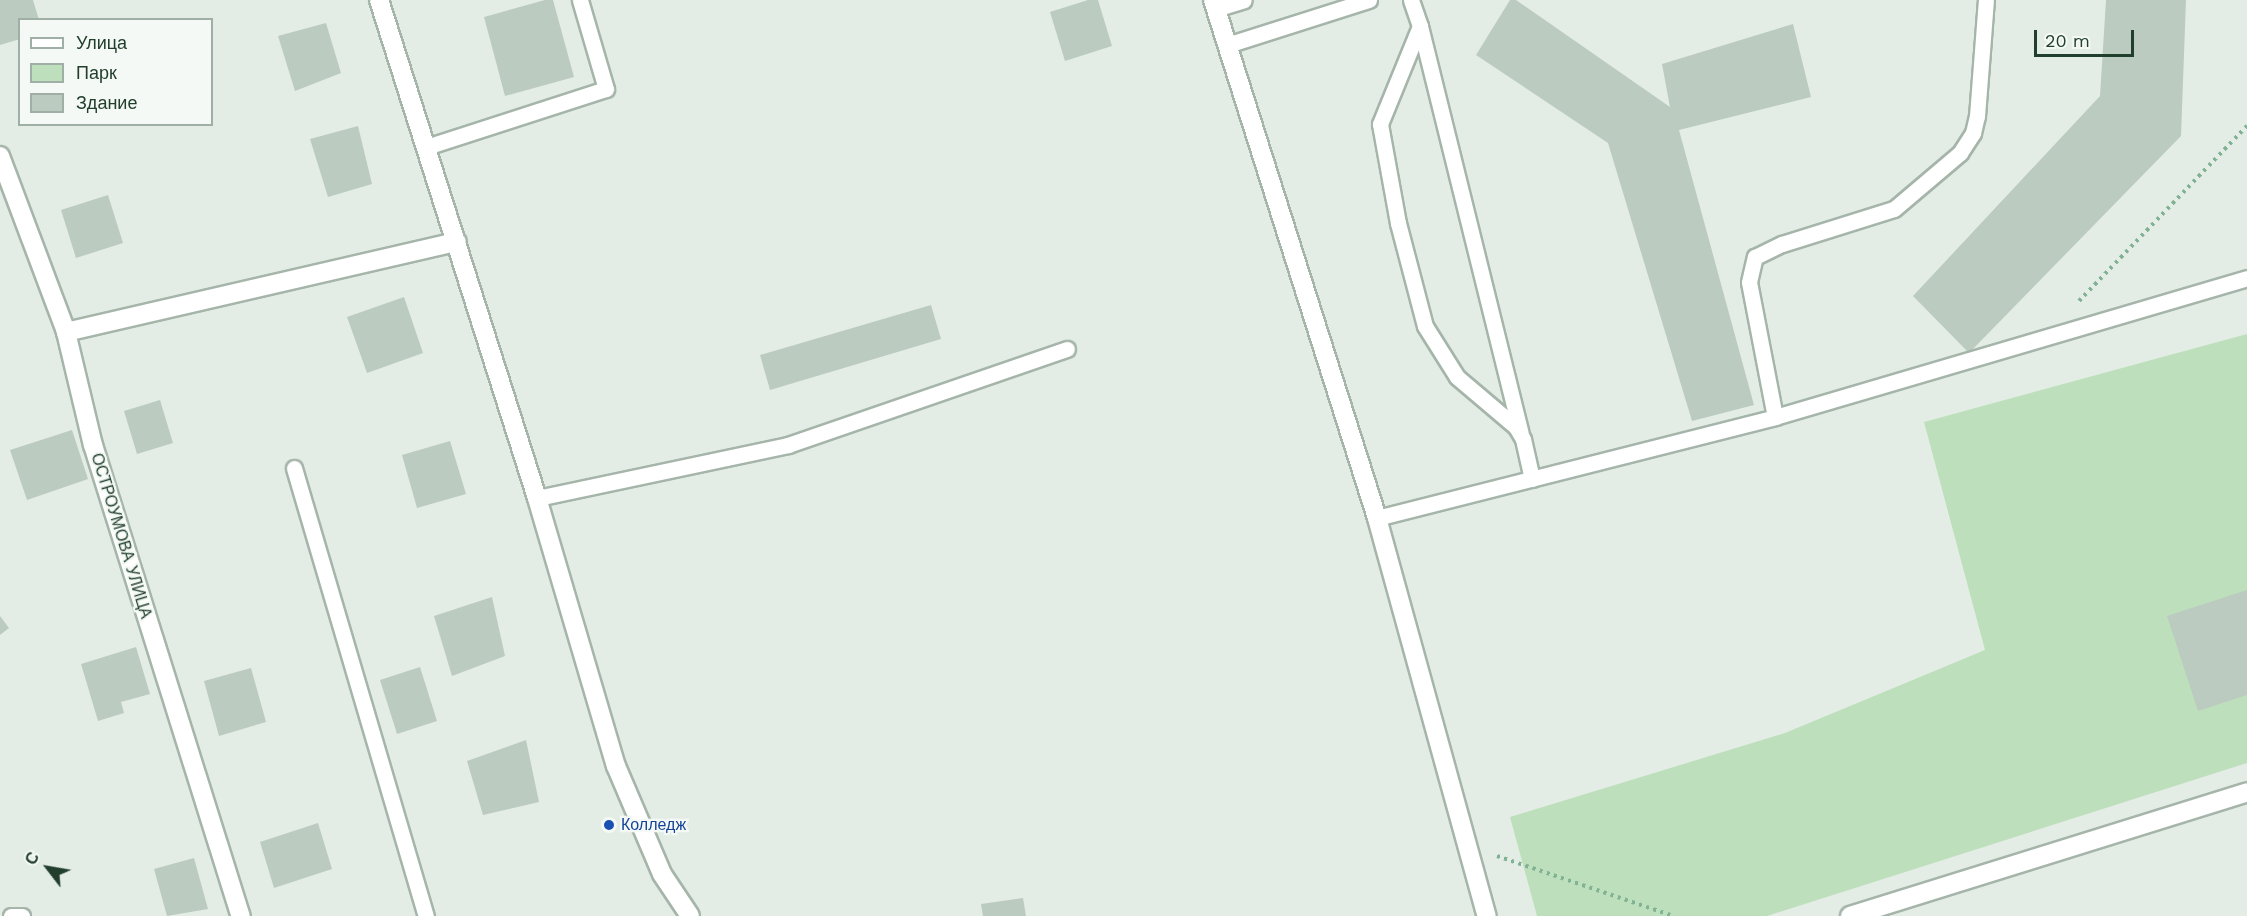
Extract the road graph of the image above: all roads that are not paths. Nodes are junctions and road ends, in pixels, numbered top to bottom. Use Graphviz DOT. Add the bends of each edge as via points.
graph roads {
  1 [pos="379,0"];
  2 [pos="579,0"];
  3 [pos="1244,0"];
  4 [pos="1369,0"];
  5 [pos="1412,0"];
  6 [pos="1986,0"];
  7 [pos="1214,4"];
  8 [pos="1420,26"];
  9 [pos="1227,45"];
  10 [pos="426,147"];
  11 [pos="0,156"];
  12 [pos="457,242"];
  13 [pos="2247,278"];
  14 [pos="66,332"];
  15 [pos="1068,349"];
  16 [pos="1775,417"];
  17 [pos="1523,439"];
  18 [pos="294,468"];
  19 [pos="1532,479"];
  20 [pos="537,498"];
  21 [pos="1377,518"];
  22 [pos="2247,792"];
  23 [pos="11,916"];
  24 [pos="22,916"];
  25 [pos="241,916"];
  26 [pos="426,916"];
  27 [pos="690,916"];
  28 [pos="1487,916"];
  29 [pos="1850,916"];
  1 -- 10 [label="street"];
  2 -- 10 [label="lane" via="606,89"];
  3 -- 7 [label="lane"];
  4 -- 9 [label="lane"];
  5 -- 8 [label="lane"];
  6 -- 16 [label="lane" via="1977,116 1973,133 1960,153 1894,209 1782,244 1755,257 1749,282"];
  7 -- 9 [label="street"];
  8 -- 17 [label="lane"];
  8 -- 17 [label="lane" via="1380,123 1398,223 1425,326 1457,377 1516,427"];
  9 -- 21 [label="street"];
  10 -- 12 [label="street"];
  11 -- 14 [label="street, ОСТРОУМОВА УЛИЦА"];
  12 -- 14 [label="street"];
  12 -- 20 [label="street"];
  13 -- 16 [label="lane"];
  14 -- 25 [label="street, ОСТРОУМОВА УЛИЦА" via="93,445"];
  15 -- 20 [label="lane" via="788,445"];
  16 -- 19 [label="lane"];
  17 -- 19 [label="lane"];
  18 -- 26 [label="lane"];
  19 -- 21 [label="lane"];
  20 -- 27 [label="street" via="616,766 662,874"];
  21 -- 28 [label="street"];
  22 -- 29 [label="street"];
  23 -- 24 [label="lane"];
}
